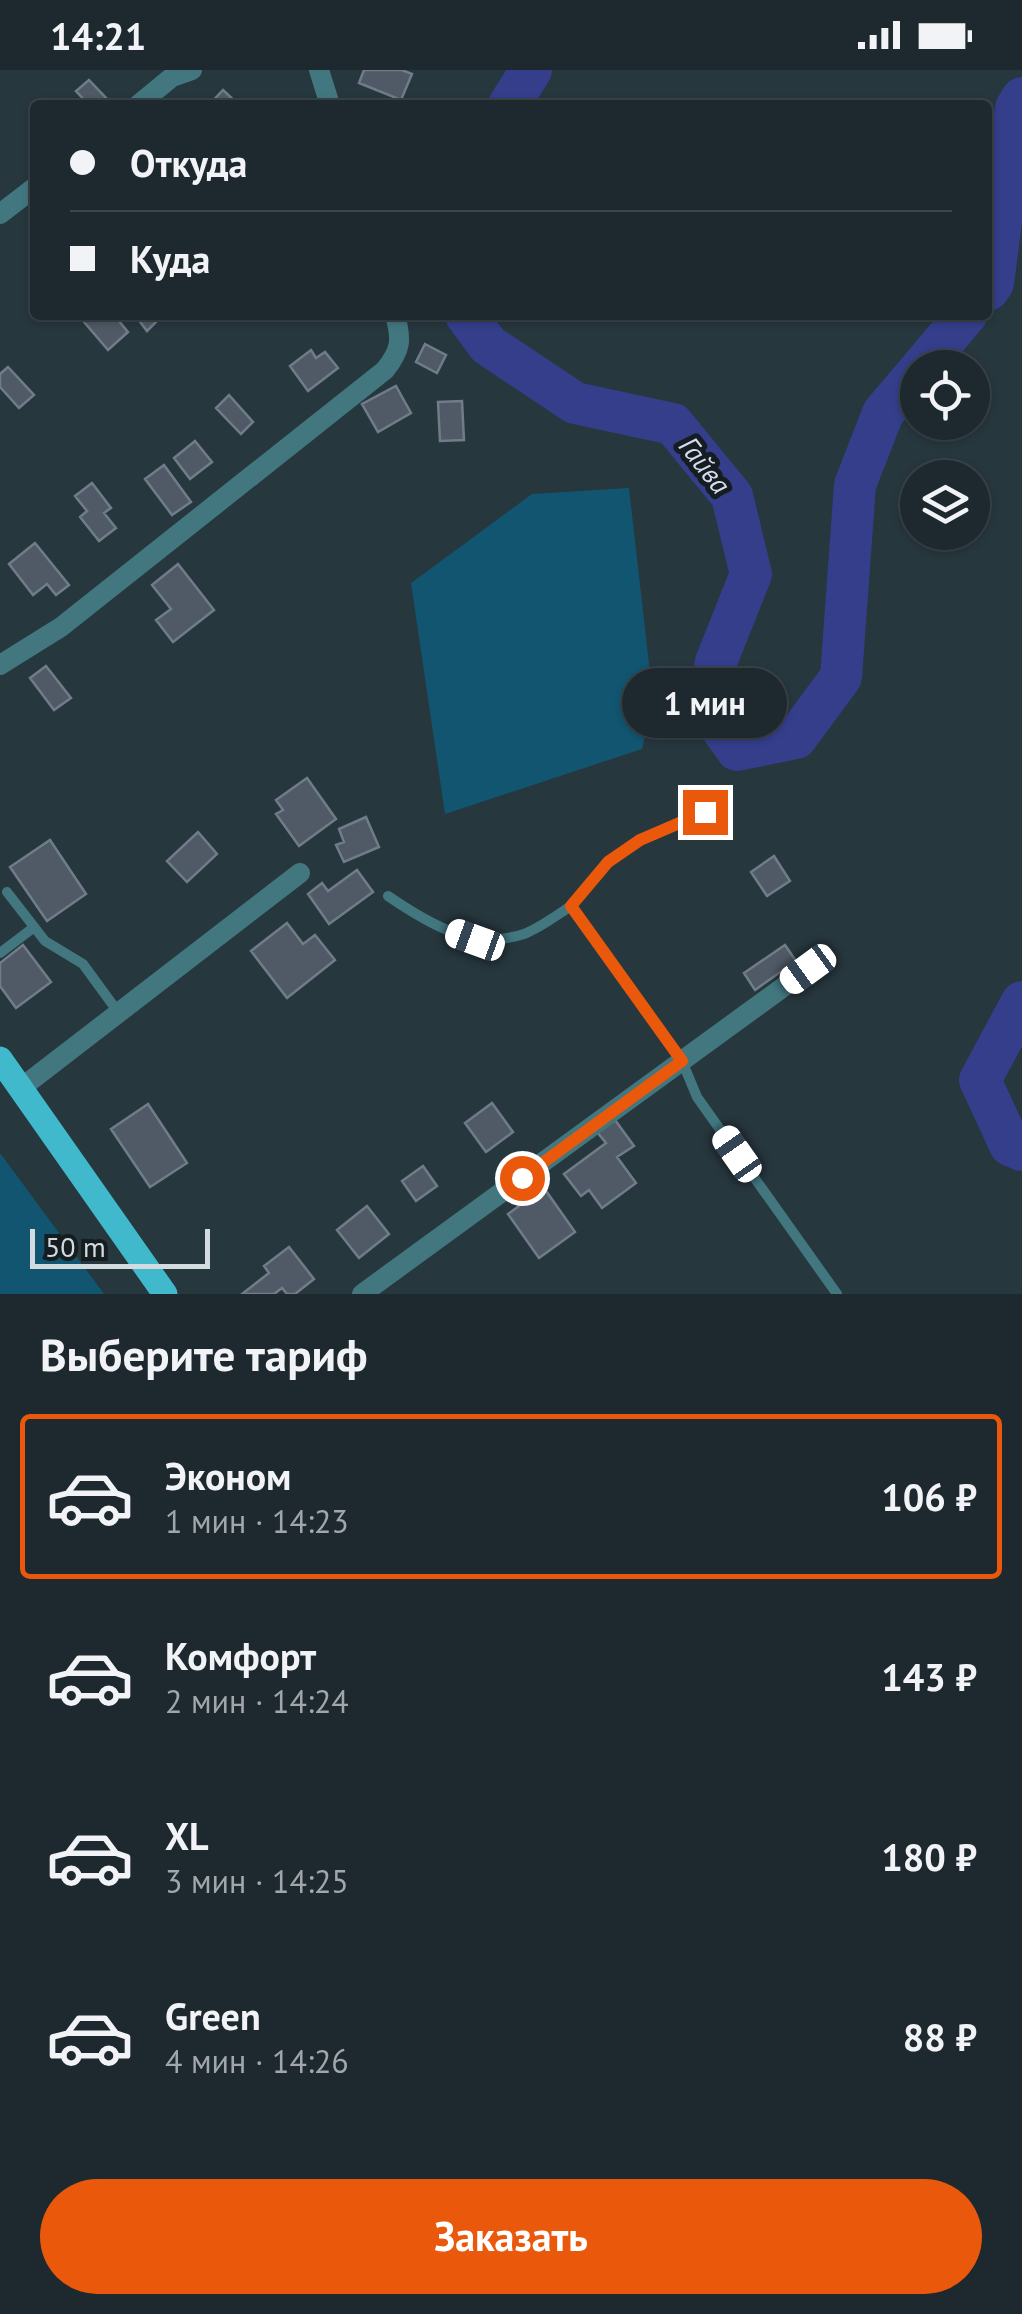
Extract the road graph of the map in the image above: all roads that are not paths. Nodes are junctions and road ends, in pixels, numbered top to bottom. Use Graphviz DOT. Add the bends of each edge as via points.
graph roads {
  1 [pos="192,70"];
  2 [pos="319,70"];
  3 [pos="144,100"];
  4 [pos="328,100"];
  5 [pos="30,190"];
  6 [pos="0,214"];
  7 [pos="396,320"];
  8 [pos="0,665"];
  9 [pos="705,812"];
  10 [pos="300,873"];
  11 [pos="6,892"];
  12 [pos="388,896"];
  13 [pos="571,906"];
  14 [pos="33,928"];
  15 [pos="0,953"];
  16 [pos="808,969"];
  17 [pos="119,1013"];
  18 [pos="0,1059"];
  19 [pos="682,1061"];
  20 [pos="21,1088"];
  21 [pos="165,1294"];
  22 [pos="362,1294"];
  23 [pos="837,1294"];
  1 -- 3 [label="street"];
  2 -- 4 [label="street"];
  5 -- 6 [label="street"];
  7 -- 8 [label="street" via="402,340 384,370 61,627"];
  9 -- 13 [label="lane" via="608,862"];
  10 -- 17 [label="street"];
  11 -- 14 [label="lane"];
  12 -- 13 [label="lane" via="426,922 475,940 525,934"];
  13 -- 19 [label="lane"];
  14 -- 15 [label="lane"];
  14 -- 17 [label="lane" via="82,964"];
  16 -- 19 [label="street"];
  17 -- 20 [label="street"];
  18 -- 20 [label="main road"];
  19 -- 22 [label="street"];
  19 -- 23 [label="lane" via="698,1098"];
  20 -- 21 [label="main road"];
}
